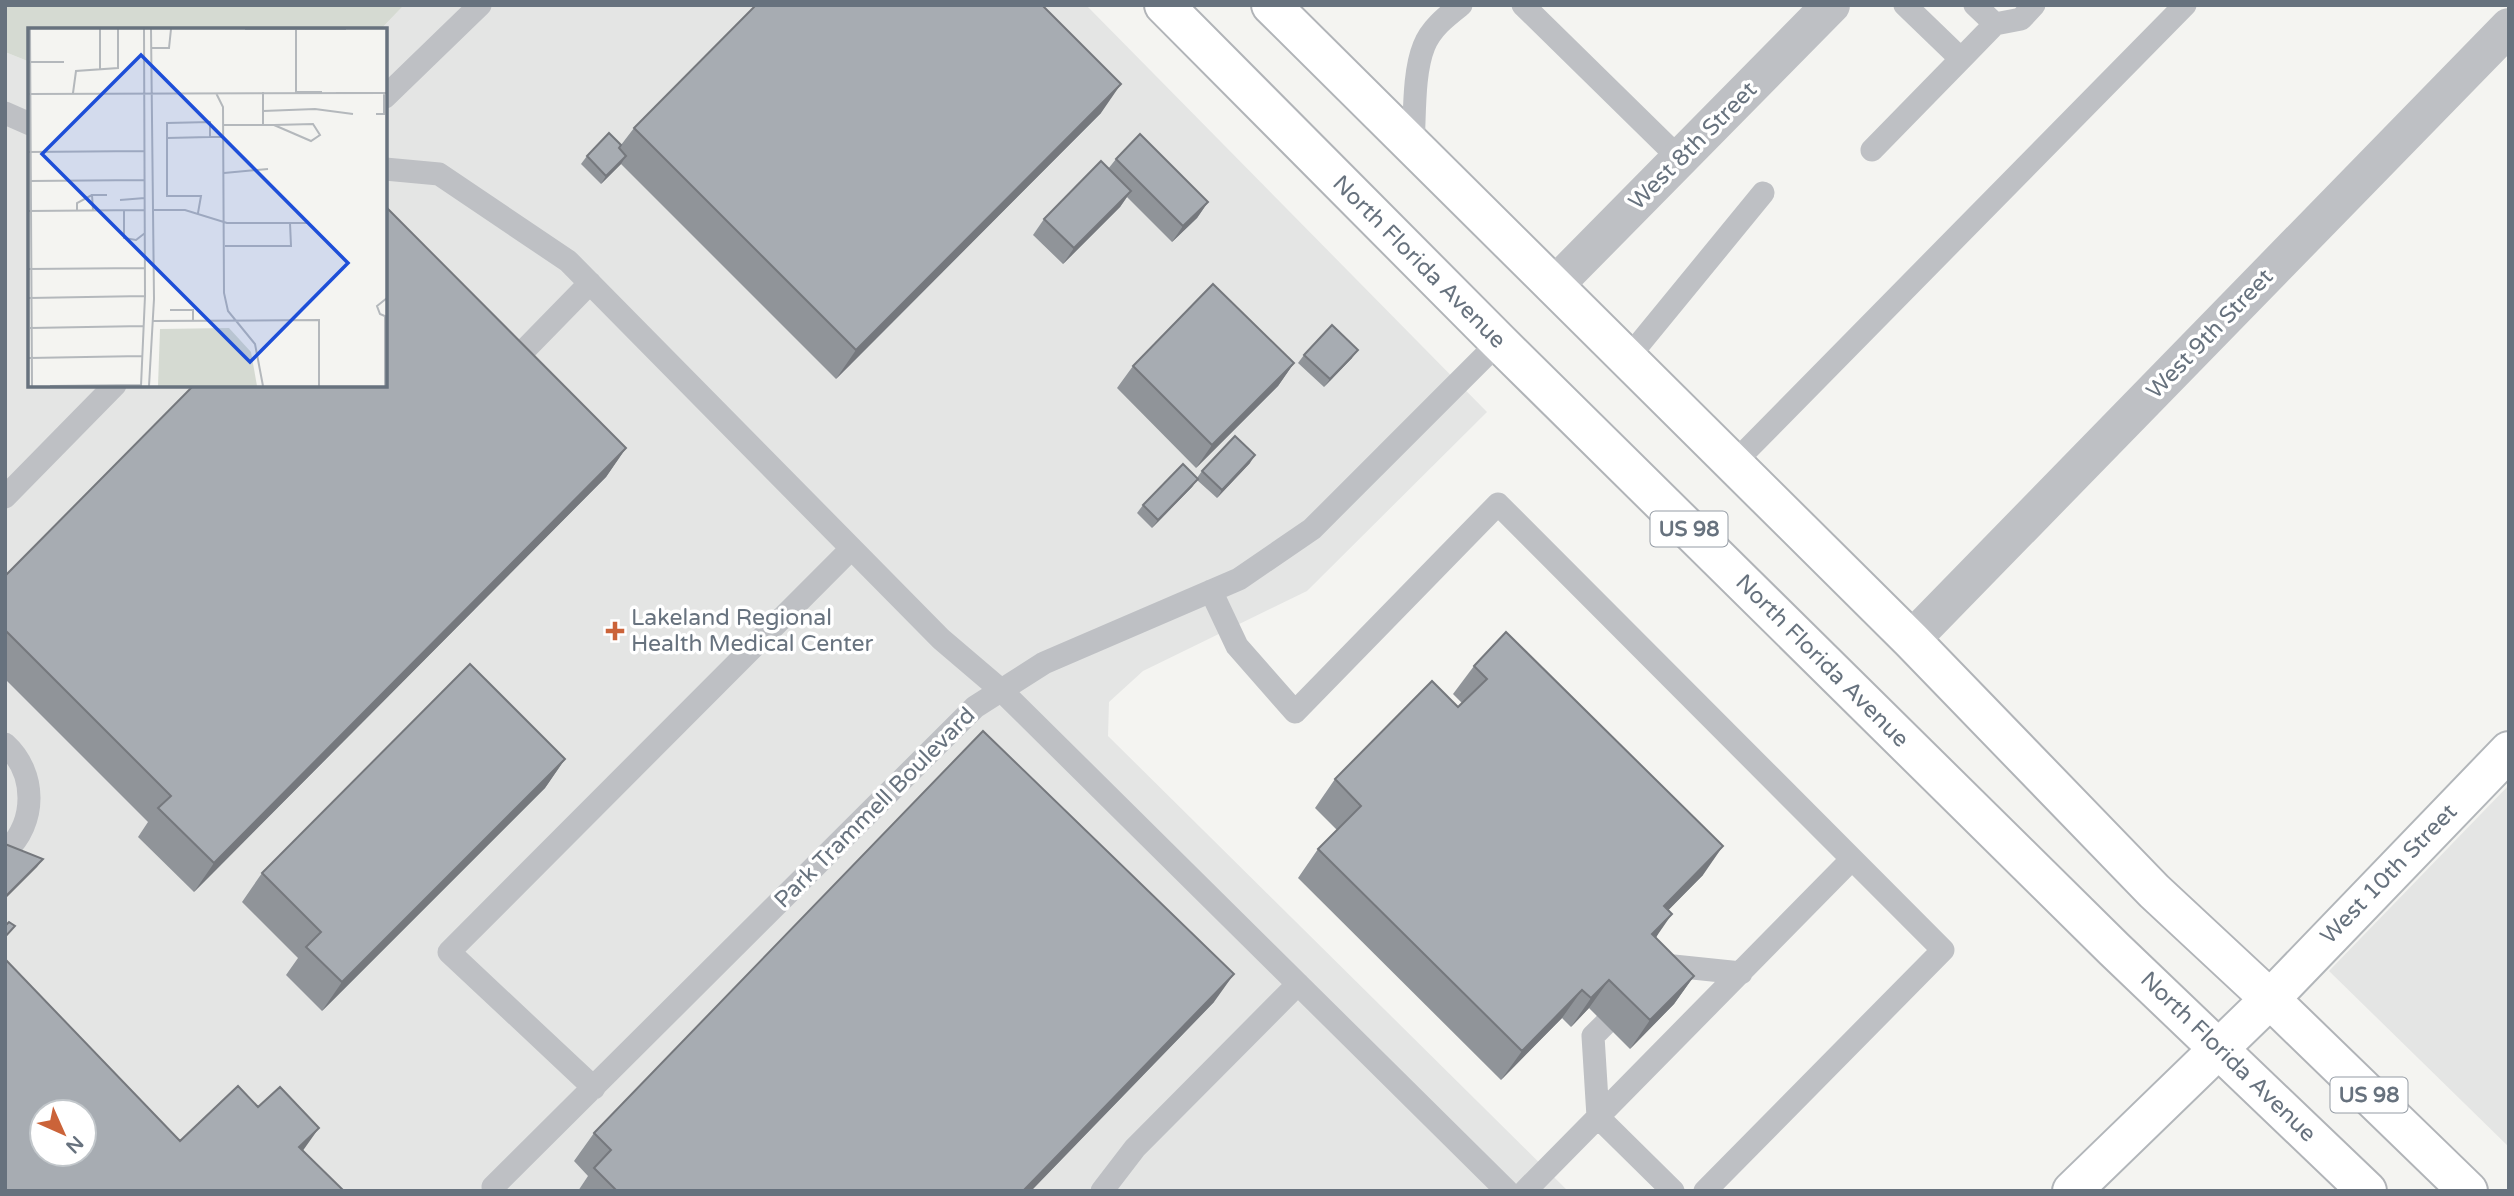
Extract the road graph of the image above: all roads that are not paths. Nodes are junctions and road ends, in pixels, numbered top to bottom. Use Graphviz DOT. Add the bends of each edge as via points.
graph roads {
  1 [pos="480,5"];
  2 [pos="1164,5"];
  3 [pos="1271,5"];
  4 [pos="1461,5"];
  5 [pos="1523,5"];
  6 [pos="1831,5"];
  7 [pos="1905,5"];
  8 [pos="1975,5"];
  9 [pos="2034,5"];
  10 [pos="2185,5"];
  11 [pos="1994,24"];
  12 [pos="2509,27"];
  13 [pos="1961,59"];
  14 [pos="387,95"];
  15 [pos="5,113"];
  16 [pos="28,123"];
  17 [pos="1413,145"];
  18 [pos="1872,150"];
  19 [pos="1680,159"];
  20 [pos="387,169"];
  21 [pos="1763,194"];
  22 [pos="590,283"];
  23 [pos="1554,286"];
  24 [pos="1499,342"];
  25 [pos="1628,359"];
  26 [pos="502,373"];
  27 [pos="114,387"];
  28 [pos="1733,464"];
  29 [pos="5,496"];
  30 [pos="851,549"];
  31 [pos="1211,591"];
  32 [pos="1911,640"];
  33 [pos="1002,691"];
  34 [pos="5,744"];
  35 [pos="2509,751"];
  36 [pos="5,852"];
  37 [pos="1852,859"];
  38 [pos="1741,973"];
  39 [pos="1649,979"];
  40 [pos="1298,984"];
  41 [pos="2270,999"];
  42 [pos="1605,1024"];
  43 [pos="2219,1047"];
  44 [pos="594,1088"];
  45 [pos="1598,1117"];
  46 [pos="494,1187"];
  47 [pos="1102,1191"];
  48 [pos="1507,1191"];
  49 [pos="1525,1191"];
  50 [pos="1673,1191"];
  51 [pos="1705,1191"];
  52 [pos="2072,1191"];
  53 [pos="2367,1191"];
  54 [pos="2468,1191"];
  1 -- 14 [label="lane"];
  2 -- 24 [label="main road, North Florida Avenue / US 98"];
  3 -- 17 [label="main road, US 98"];
  4 -- 17 [label="lane" via="1441,21 1424,45"];
  5 -- 19 [label="lane"];
  6 -- 19 [label="street, West 8th Street"];
  7 -- 13 [label="lane"];
  8 -- 11 [label="lane"];
  9 -- 11 [label="lane" via="2021,19"];
  10 -- 28 [label="lane"];
  11 -- 13 [label="lane"];
  12 -- 32 [label="street, West 9th Street"];
  13 -- 18 [label="lane"];
  15 -- 16 [label="lane"];
  17 -- 23 [label="main road, US 98"];
  19 -- 23 [label="street, West 8th Street"];
  20 -- 22 [label="lane" via="439,174 568,261"];
  21 -- 25 [label="lane"];
  22 -- 26 [label="lane"];
  22 -- 30 [label="lane"];
  23 -- 25 [label="main road, US 98"];
  24 -- 31 [label="lane, Park Trammell Boulevard" via="1312,529 1239,579"];
  24 -- 43 [label="main road, North Florida Avenue / US 98"];
  25 -- 28 [label="main road, US 98"];
  27 -- 29 [label="lane"];
  28 -- 32 [label="main road, US 98"];
  30 -- 33 [label="lane" via="941,639"];
  30 -- 44 [label="lane" via="449,952"];
  31 -- 33 [label="lane, Park Trammell Boulevard" via="1044,663"];
  31 -- 37 [label="lane" via="1237,646 1295,712 1498,504"];
  32 -- 41 [label="main road, US 98" via="2154,891"];
  33 -- 40 [label="lane"];
  33 -- 44 [label="lane, Park Trammell Boulevard" via="975,707"];
  34 -- 36 [label="lane" via="26,773 30,799 26,823"];
  35 -- 41 [label="main road, West 10th Street"];
  37 -- 38 [label="lane"];
  37 -- 51 [label="lane" via="1943,950"];
  38 -- 39 [label="lane" via="1664,965"];
  38 -- 45 [label="lane"];
  40 -- 47 [label="lane" via="1135,1148"];
  40 -- 48 [label="lane"];
  41 -- 43 [label="main road, West 10th Street"];
  41 -- 54 [label="main road, US 98"];
  42 -- 45 [label="lane" via="1593,1036"];
  43 -- 52 [label="main road, West 10th Street"];
  43 -- 53 [label="main road, North Florida Avenue / US 98"];
  44 -- 46 [label="lane, Park Trammell Boulevard"];
  45 -- 49 [label="lane"];
  45 -- 50 [label="lane"];
}
